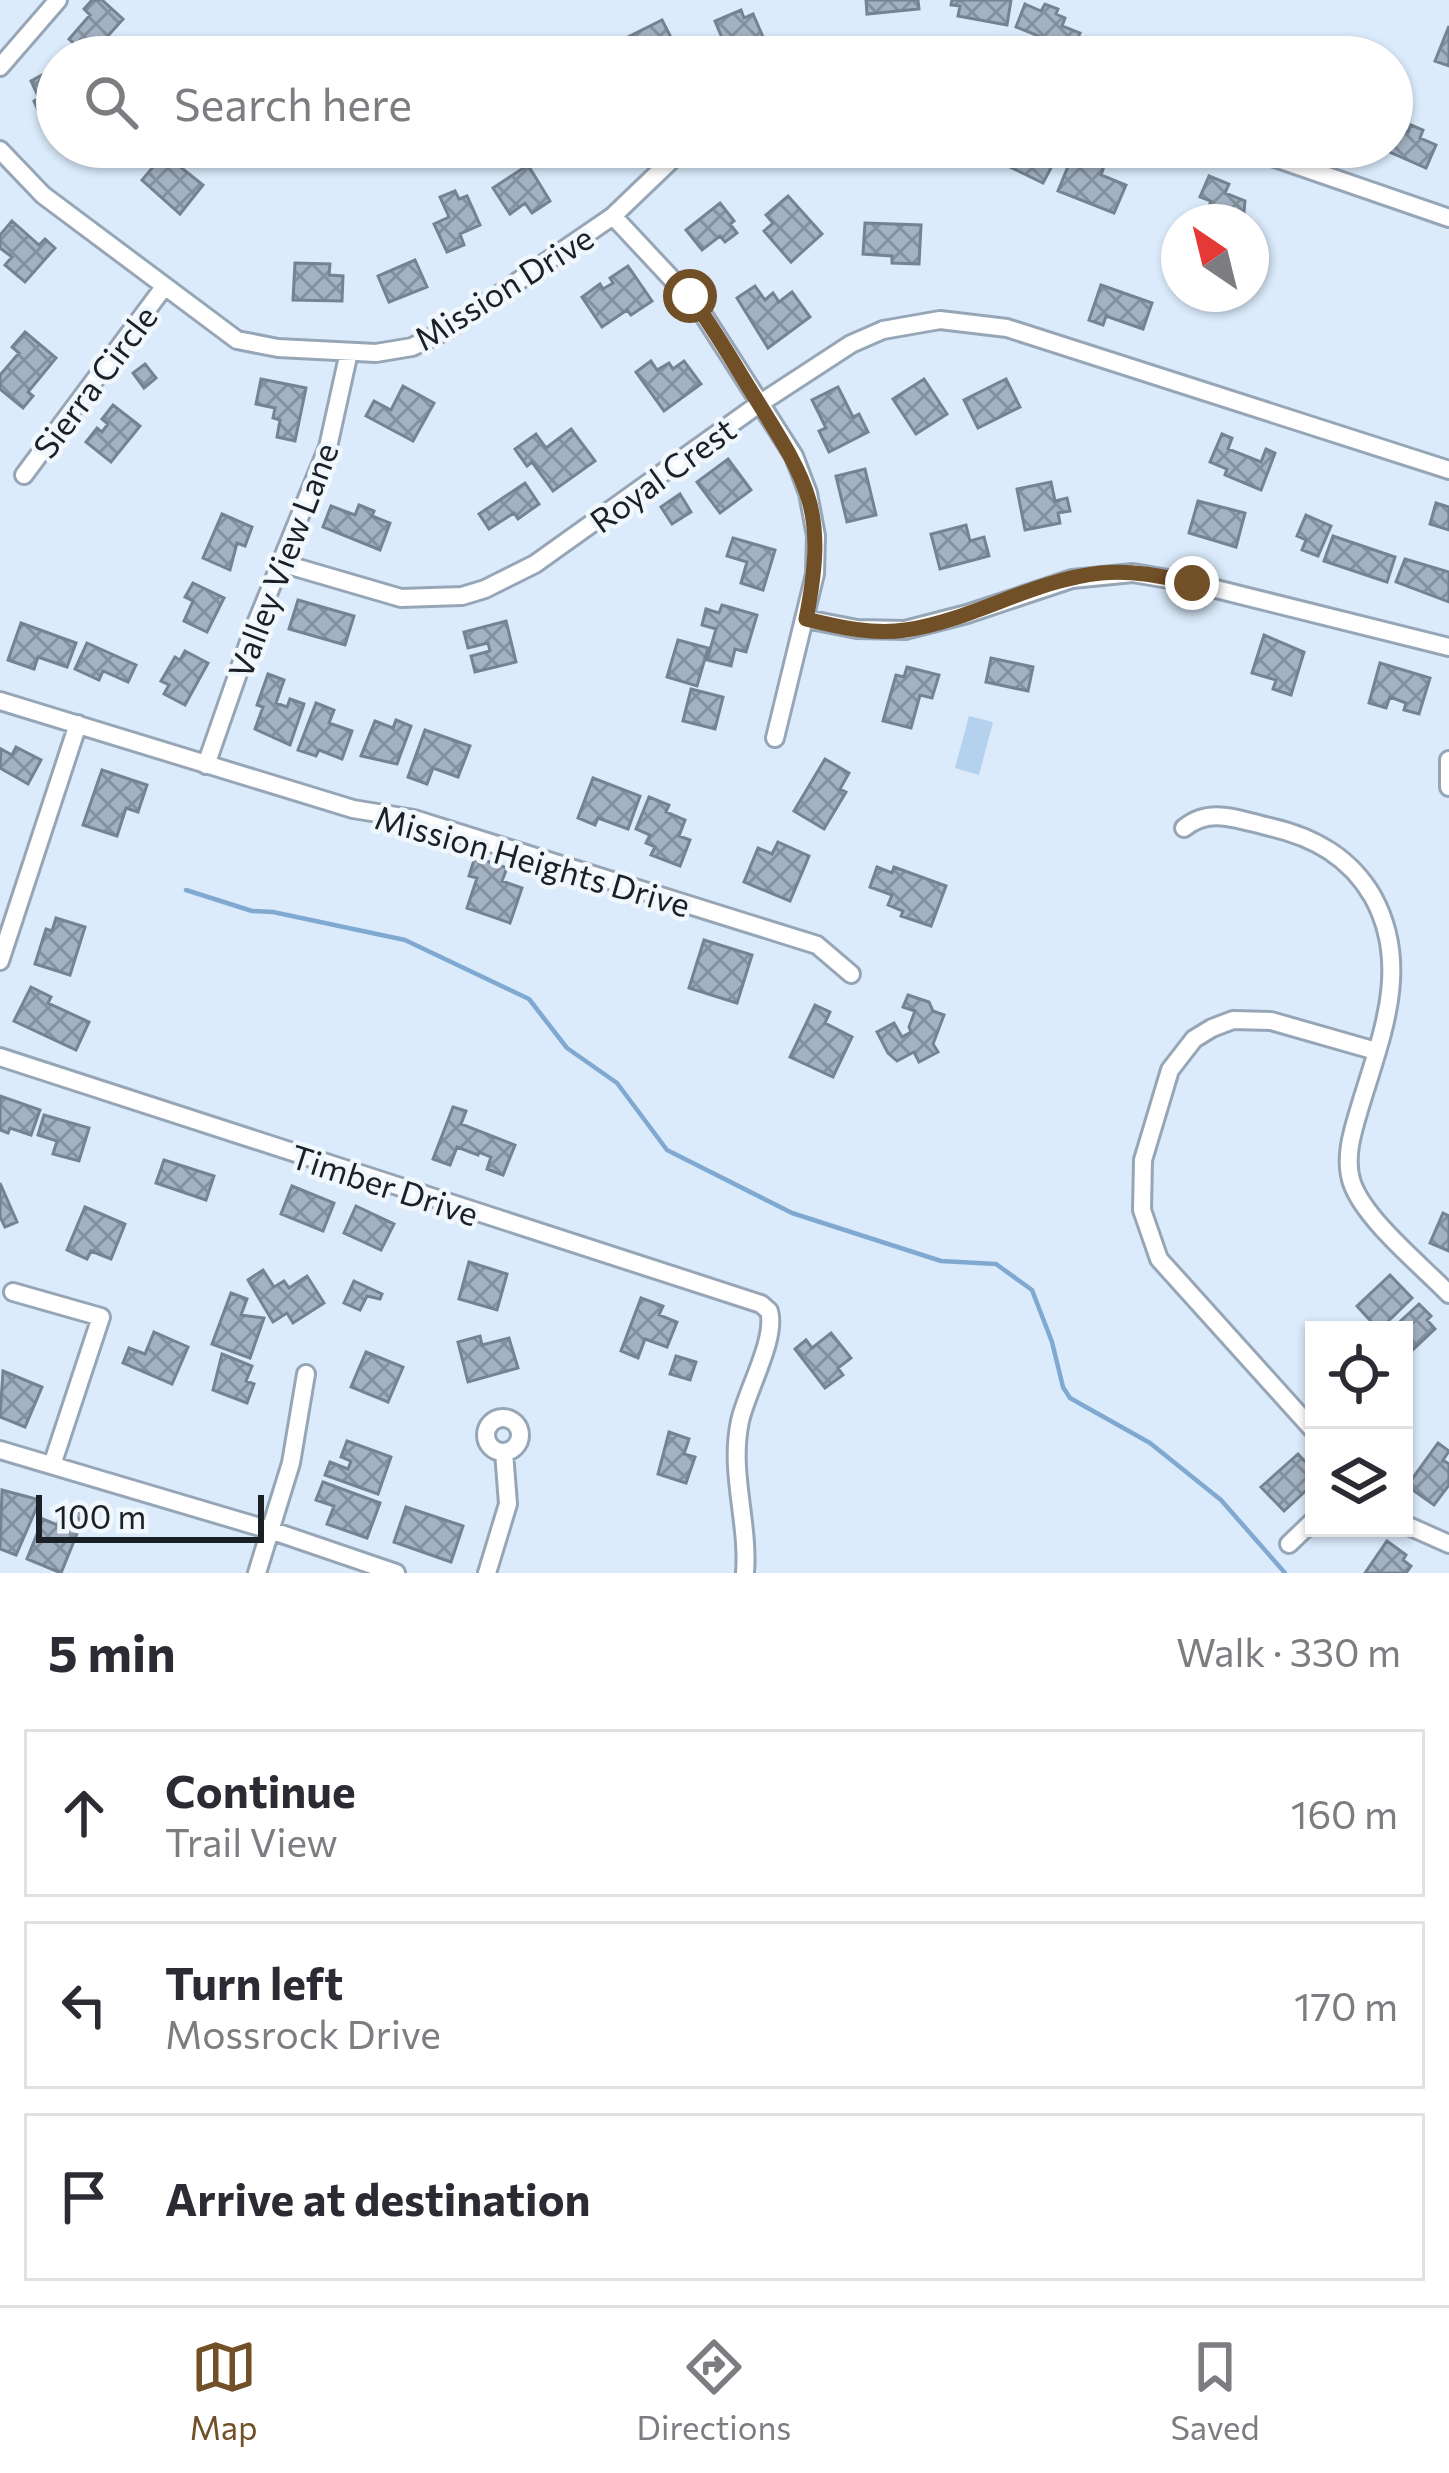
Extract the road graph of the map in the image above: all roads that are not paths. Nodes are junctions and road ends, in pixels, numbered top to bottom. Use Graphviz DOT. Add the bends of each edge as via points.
graph roads {
  1 [pos="58,0"];
  2 [pos="0,67"];
  3 [pos="0,150"];
  4 [pos="663,168"];
  5 [pos="1304,168"];
  6 [pos="614,216"];
  7 [pos="1449,218"];
  8 [pos="164,287"];
  9 [pos="350,352"];
  10 [pos="759,404"];
  11 [pos="1449,470"];
  12 [pos="24,475"];
  13 [pos="281,562"];
  14 [pos="806,619"];
  15 [pos="1449,647"];
  16 [pos="0,700"];
  17 [pos="78,724"];
  18 [pos="775,738"];
  19 [pos="1449,760"];
  20 [pos="206,765"];
  21 [pos="1449,787"];
  22 [pos="1184,828"];
  23 [pos="4,936"];
  24 [pos="0,961"];
  25 [pos="851,974"];
  26 [pos="1376,1051"];
  27 [pos="0,1057"];
  28 [pos="13,1292"];
  29 [pos="1449,1294"];
  30 [pos="306,1374"];
  31 [pos="1312,1429"];
  32 [pos="0,1450"];
  33 [pos="504,1452"];
  34 [pos="52,1465"];
  35 [pos="1305,1528"];
  36 [pos="1413,1528"];
  37 [pos="270,1530"];
  38 [pos="1288,1544"];
  39 [pos="1449,1544"];
  40 [pos="257,1573"];
  41 [pos="396,1573"];
  42 [pos="487,1573"];
  43 [pos="745,1573"];
  1 -- 2 [label="street"];
  3 -- 8 [label="street, Mission Drive" via="43,194"];
  4 -- 6 [label="street, Mission Drive"];
  5 -- 7 [label="street"];
  6 -- 9 [label="street, Mission Drive" via="428,340 397,351"];
  6 -- 10 [label="street" via="690,296"];
  8 -- 9 [label="street, Mission Drive" via="237,340"];
  8 -- 12 [label="street, Sierra Circle"];
  9 -- 13 [label="street, Valley View Lane" via="328,447"];
  10 -- 11 [label="street, Royal Crest" via="883,330 985,322"];
  10 -- 13 [label="street, Royal Crest" via="550,554 485,589 400,598"];
  10 -- 14 [label="street" via="794,457 813,515"];
  13 -- 20 [label="street, Valley View Lane"];
  14 -- 15 [label="street" via="904,630 1072,578 1133,573"];
  14 -- 18 [label="street"];
  16 -- 17 [label="street, Mission Heights Drive"];
  17 -- 20 [label="street, Mission Heights Drive"];
  17 -- 23 [label="street"];
  19 -- 21 [label="street"];
  20 -- 25 [label="street, Mission Heights Drive" via="414,819 817,945"];
  22 -- 26 [label="street" via="1214,814 1314,841 1353,868 1381,912 1394,968"];
  23 -- 24 [label="street"];
  26 -- 29 [label="street" via="1352,1134 1352,1182"];
  26 -- 31 [label="street" via="1271,1021 1212,1028 1170,1070 1143,1160 1142,1210 1159,1259"];
  27 -- 43 [label="street, Timber Drive" via="769,1311 770,1333 736,1449"];
  28 -- 34 [label="street" via="101,1317"];
  30 -- 37 [label="street"];
  32 -- 34 [label="street"];
  33 -- 42 [label="street" via="508,1504"];
  34 -- 37 [label="street"];
  35 -- 38 [label="street"];
  36 -- 39 [label="street"];
  37 -- 40 [label="street"];
  37 -- 41 [label="street"];
}
